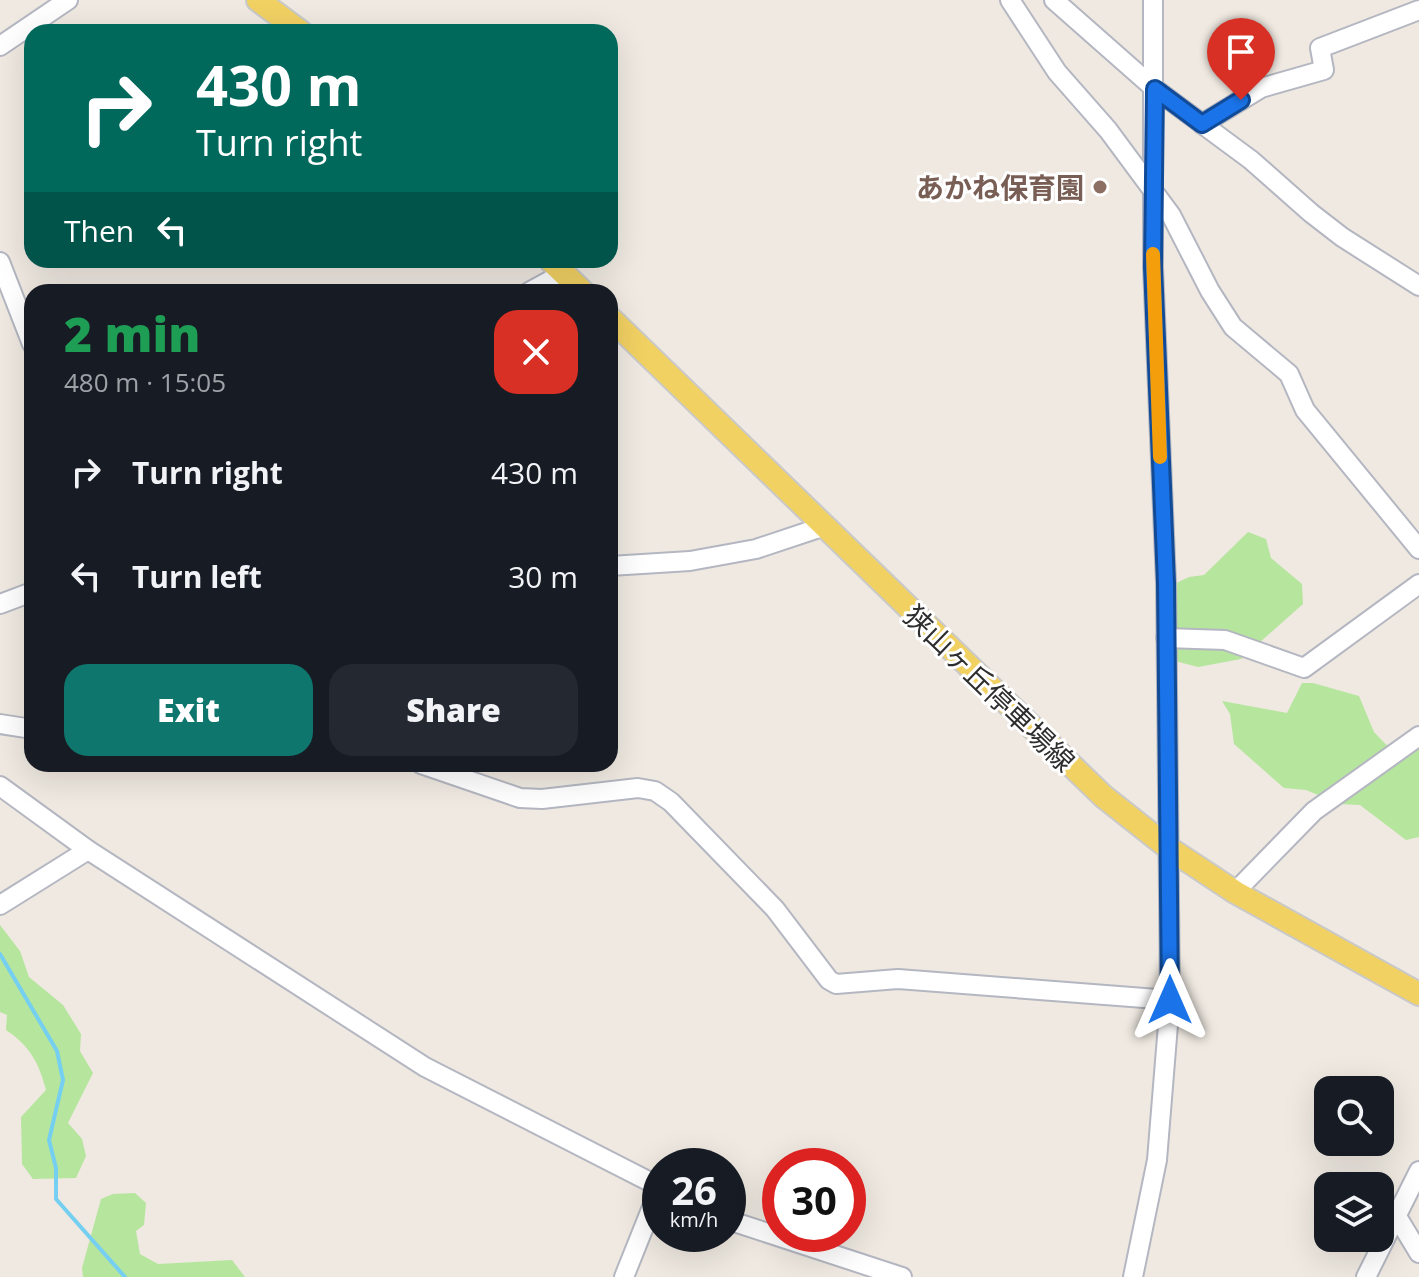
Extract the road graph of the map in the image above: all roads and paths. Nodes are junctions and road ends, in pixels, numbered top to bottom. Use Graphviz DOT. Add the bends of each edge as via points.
graph roads {
  1 [pos="68,0"];
  2 [pos="258,0"];
  3 [pos="1010,0"];
  4 [pos="1054,0"];
  5 [pos="1153,0"];
  6 [pos="1419,10"];
  7 [pos="33,24"];
  8 [pos="290,24"];
  9 [pos="24,30"];
  10 [pos="0,46"];
  11 [pos="1155,89"];
  12 [pos="1202,124"];
  13 [pos="1152,189"];
  14 [pos="0,262"];
  15 [pos="556,268"];
  16 [pos="558,268"];
  17 [pos="538,284"];
  18 [pos="575,284"];
  19 [pos="1419,286"];
  20 [pos="24,324"];
  21 [pos="618,326"];
  22 [pos="822,527"];
  23 [pos="1419,549"];
  24 [pos="618,566"];
  25 [pos="1419,584"];
  26 [pos="24,595"];
  27 [pos="0,604"];
  28 [pos="1166,638"];
  29 [pos="0,724"];
  30 [pos="24,728"];
  31 [pos="1419,736"];
  32 [pos="444,772"];
  33 [pos="0,786"];
  34 [pos="1170,849"];
  35 [pos="88,850"];
  36 [pos="1235,892"];
  37 [pos="0,905"];
  38 [pos="1419,994"];
  39 [pos="1170,1000"];
  40 [pos="1419,1171"];
  41 [pos="642,1178"];
  42 [pos="1396,1215"];
  43 [pos="746,1226"];
  44 [pos="642,1232"];
  45 [pos="1419,1253"];
  46 [pos="624,1277"];
  47 [pos="902,1277"];
  48 [pos="1133,1277"];
  49 [pos="1366,1277"];
  1 -- 7 [label="street"];
  2 -- 8 [label="main road"];
  3 -- 13 [label="street" via="1057,72"];
  4 -- 11 [label="street"];
  5 -- 11 [label="street"];
  6 -- 12 [label="street" via="1320,48 1324,70 1261,88"];
  9 -- 10 [label="street"];
  11 -- 12 [label="street"];
  11 -- 13 [label="street"];
  12 -- 19 [label="street" via="1342,237"];
  13 -- 23 [label="street" via="1233,327 1289,374 1305,410"];
  13 -- 28 [label="street"];
  14 -- 20 [label="street"];
  15 -- 17 [label="street"];
  16 -- 18 [label="main road"];
  21 -- 22 [label="main road, 狭山ヶ丘停車場線"];
  22 -- 24 [label="street" via="756,549"];
  22 -- 34 [label="main road, 狭山ヶ丘停車場線" via="1079,774"];
  25 -- 28 [label="street" via="1304,668 1225,640"];
  26 -- 27 [label="street"];
  28 -- 34 [label="street"];
  29 -- 30 [label="street"];
  31 -- 36 [label="street" via="1314,811"];
  32 -- 39 [label="street" via="520,798 655,791 753,886 836,984 898,979"];
  33 -- 35 [label="street"];
  34 -- 36 [label="main road, 狭山ヶ丘停車場線"];
  34 -- 39 [label="street"];
  35 -- 37 [label="street"];
  35 -- 41 [label="street" via="425,1067"];
  36 -- 38 [label="main road, 狭山ヶ丘停車場線"];
  39 -- 48 [label="street" via="1157,1160"];
  40 -- 42 [label="street"];
  42 -- 45 [label="street"];
  42 -- 49 [label="street"];
  43 -- 47 [label="street"];
  44 -- 46 [label="street"];
}
